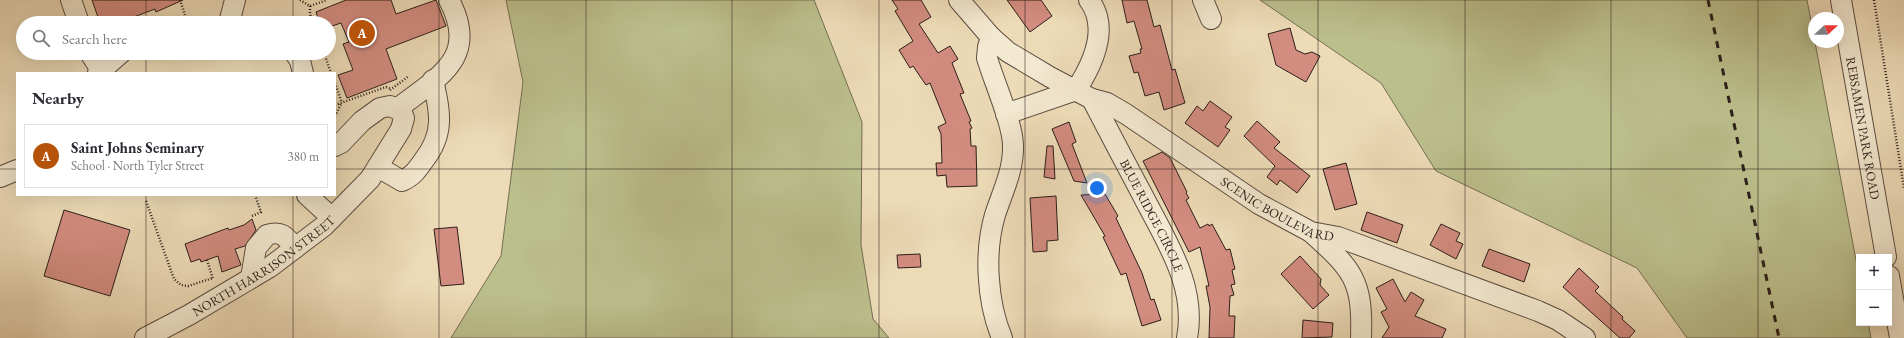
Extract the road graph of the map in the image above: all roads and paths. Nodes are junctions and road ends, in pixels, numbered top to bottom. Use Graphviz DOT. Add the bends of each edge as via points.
graph roads {
  1 [pos="71,0"];
  2 [pos="180,0"];
  3 [pos="235,0"];
  4 [pos="300,0"];
  5 [pos="327,0"];
  6 [pos="449,0"];
  7 [pos="959,0"];
  8 [pos="1089,0"];
  9 [pos="1203,0"];
  10 [pos="1841,0"];
  11 [pos="1874,0"];
  12 [pos="310,6"];
  13 [pos="185,15"];
  14 [pos="77,16"];
  15 [pos="231,16"];
  16 [pos="311,16"];
  17 [pos="1211,19"];
  18 [pos="991,37"];
  19 [pos="94,60"];
  20 [pos="112,60"];
  21 [pos="299,60"];
  22 [pos="326,60"];
  23 [pos="99,71"];
  24 [pos="303,72"];
  25 [pos="331,72"];
  26 [pos="409,76"];
  27 [pos="433,80"];
  28 [pos="336,86"];
  29 [pos="1084,94"];
  30 [pos="342,103"];
  31 [pos="336,106"];
  32 [pos="397,109"];
  33 [pos="336,114"];
  34 [pos="1006,114"];
  35 [pos="336,146"];
  36 [pos="16,170"];
  37 [pos="374,173"];
  38 [pos="0,176"];
  39 [pos="1904,188"];
  40 [pos="254,196"];
  41 [pos="308,196"];
  42 [pos="146,201"];
  43 [pos="252,216"];
  44 [pos="332,218"];
  45 [pos="1311,232"];
  46 [pos="295,248"];
  47 [pos="1885,254"];
  48 [pos="207,260"];
  49 [pos="213,278"];
  50 [pos="251,278"];
  51 [pos="1891,290"];
  52 [pos="219,297"];
  53 [pos="145,338"];
  54 [pos="1002,338"];
  55 [pos="1187,338"];
  56 [pos="1361,338"];
  57 [pos="1585,338"];
  58 [pos="1900,338"];
  1 -- 14 [label="street"];
  2 -- 13 [label="path"];
  3 -- 15 [label="street"];
  4 -- 12 [label="path"];
  5 -- 12 [label="path"];
  6 -- 27 [label="street" via="459,26 460,45 451,65"];
  7 -- 18 [label="street, SCENIC BOULEVARD"];
  8 -- 29 [label="street" via="1097,13 1099,37"];
  9 -- 17 [label="street"];
  10 -- 47 [label="street, REBSAMEN PARK ROAD"];
  11 -- 39 [label="path"];
  12 -- 16 [label="path"];
  18 -- 29 [label="street, SCENIC BOULEVARD" via="1024,62"];
  18 -- 34 [label="street" via="988,58"];
  19 -- 23 [label="street"];
  20 -- 23 [label="street"];
  21 -- 24 [label="street"];
  22 -- 25 [label="path"];
  26 -- 30 [label="path" via="390,90 386,87"];
  27 -- 32 [label="street"];
  27 -- 37 [label="street" via="440,114 438,135 433,149 412,176 402,181"];
  28 -- 30 [label="path"];
  29 -- 34 [label="street"];
  29 -- 45 [label="street, SCENIC BOULEVARD" via="1126,114 1259,204"];
  29 -- 55 [label="street, BLUE RIDGE CIRCLE" via="1177,262 1188,301"];
  30 -- 31 [label="path"];
  30 -- 33 [label="path"];
  32 -- 35 [label="street" via="390,106 370,113"];
  32 -- 37 [label="street, NORTH HARRISON STREET" via="404,118 401,129"];
  34 -- 54 [label="street" via="1013,139 1012,165 992,227 989,254 991,294"];
  36 -- 38 [label="street"];
  37 -- 44 [label="street, NORTH HARRISON STREET"];
  40 -- 43 [label="path" via="261,212"];
  41 -- 44 [label="street"];
  42 -- 49 [label="path" via="174,278 181,285 188,286"];
  44 -- 46 [label="street, NORTH HARRISON STREET"];
  45 -- 56 [label="street" via="1342,262 1357,286 1361,305"];
  45 -- 57 [label="street, SCENIC BOULEVARD" via="1338,237 1538,311 1558,320"];
  46 -- 50 [label="street, NORTH HARRISON STREET"];
  46 -- 50 [label="street" via="285,235 267,235 256,248"];
  48 -- 49 [label="path"];
  49 -- 52 [label="path"];
  50 -- 52 [label="street, NORTH HARRISON STREET"];
  51 -- 58 [label="street"];
  52 -- 53 [label="street, NORTH HARRISON STREET"];
}
